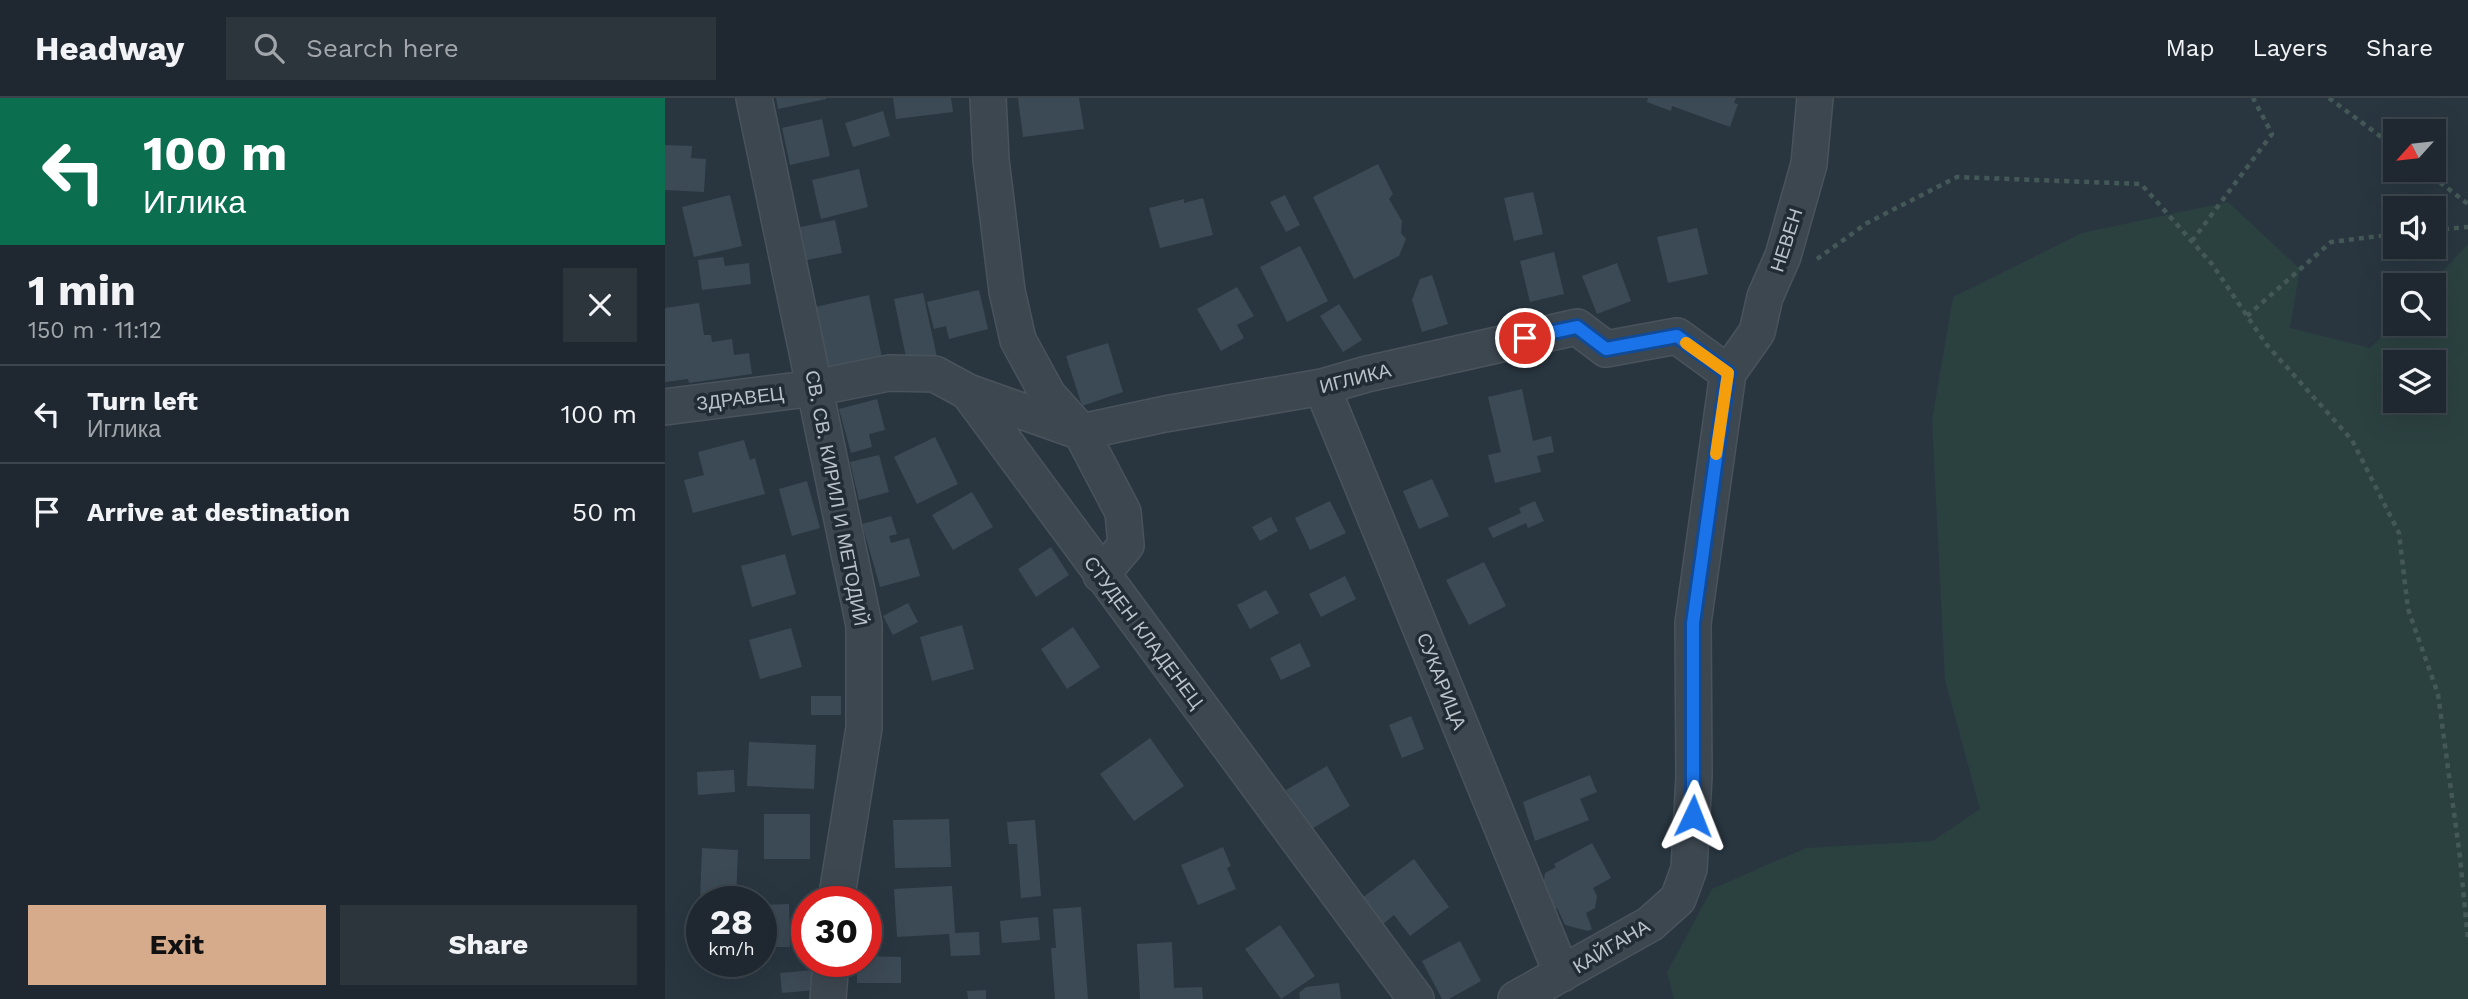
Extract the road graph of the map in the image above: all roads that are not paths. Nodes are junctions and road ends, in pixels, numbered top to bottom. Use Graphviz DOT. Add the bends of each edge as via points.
graph roads {
  1 [pos="754,98"];
  2 [pos="988,98"];
  3 [pos="1815,98"];
  4 [pos="1728,373"];
  5 [pos="1322,387"];
  6 [pos="815,388"];
  7 [pos="968,392"];
  8 [pos="665,407"];
  9 [pos="1080,432"];
  10 [pos="1101,575"];
  11 [pos="838,886"];
  12 [pos="1562,974"];
  13 [pos="830,977"];
  14 [pos="828,999"];
  15 [pos="1416,999"];
  16 [pos="1516,999"];
  1 -- 6 [label="street, СВ. СВ. КИРИЛ И МЕТОДИЙ"];
  2 -- 9 [label="street" via="991,160 1018,340 1048,395"];
  3 -- 4 [label="street, НЕВЕН" via="1809,164 1783,256 1765,297 1757,332"];
  4 -- 5 [label="street, ИГЛИКА" via="1677,336 1606,349 1577,327"];
  4 -- 12 [label="street, КАЙГАНА" via="1693,623 1689,869 1678,899 1650,924"];
  5 -- 9 [label="street, ИГЛИКА"];
  5 -- 12 [label="street, СУКАРИЦА"];
  6 -- 7 [label="street, СТУДЕН КЛАДЕНЕЦ" via="889,373 935,374"];
  6 -- 8 [label="street, ЗДРАВЕЦ"];
  6 -- 11 [label="street, СВ. СВ. КИРИЛ И МЕТОДИЙ" via="864,625 864,728"];
  7 -- 9 [label="street"];
  7 -- 10 [label="street, СТУДЕН КЛАДЕНЕЦ"];
  9 -- 10 [label="street" via="1123,512 1126,545"];
  10 -- 15 [label="street, СТУДЕН КЛАДЕНЕЦ"];
  12 -- 16 [label="street, КАЙГАНА"];
  13 -- 14 [label="street"];
}
